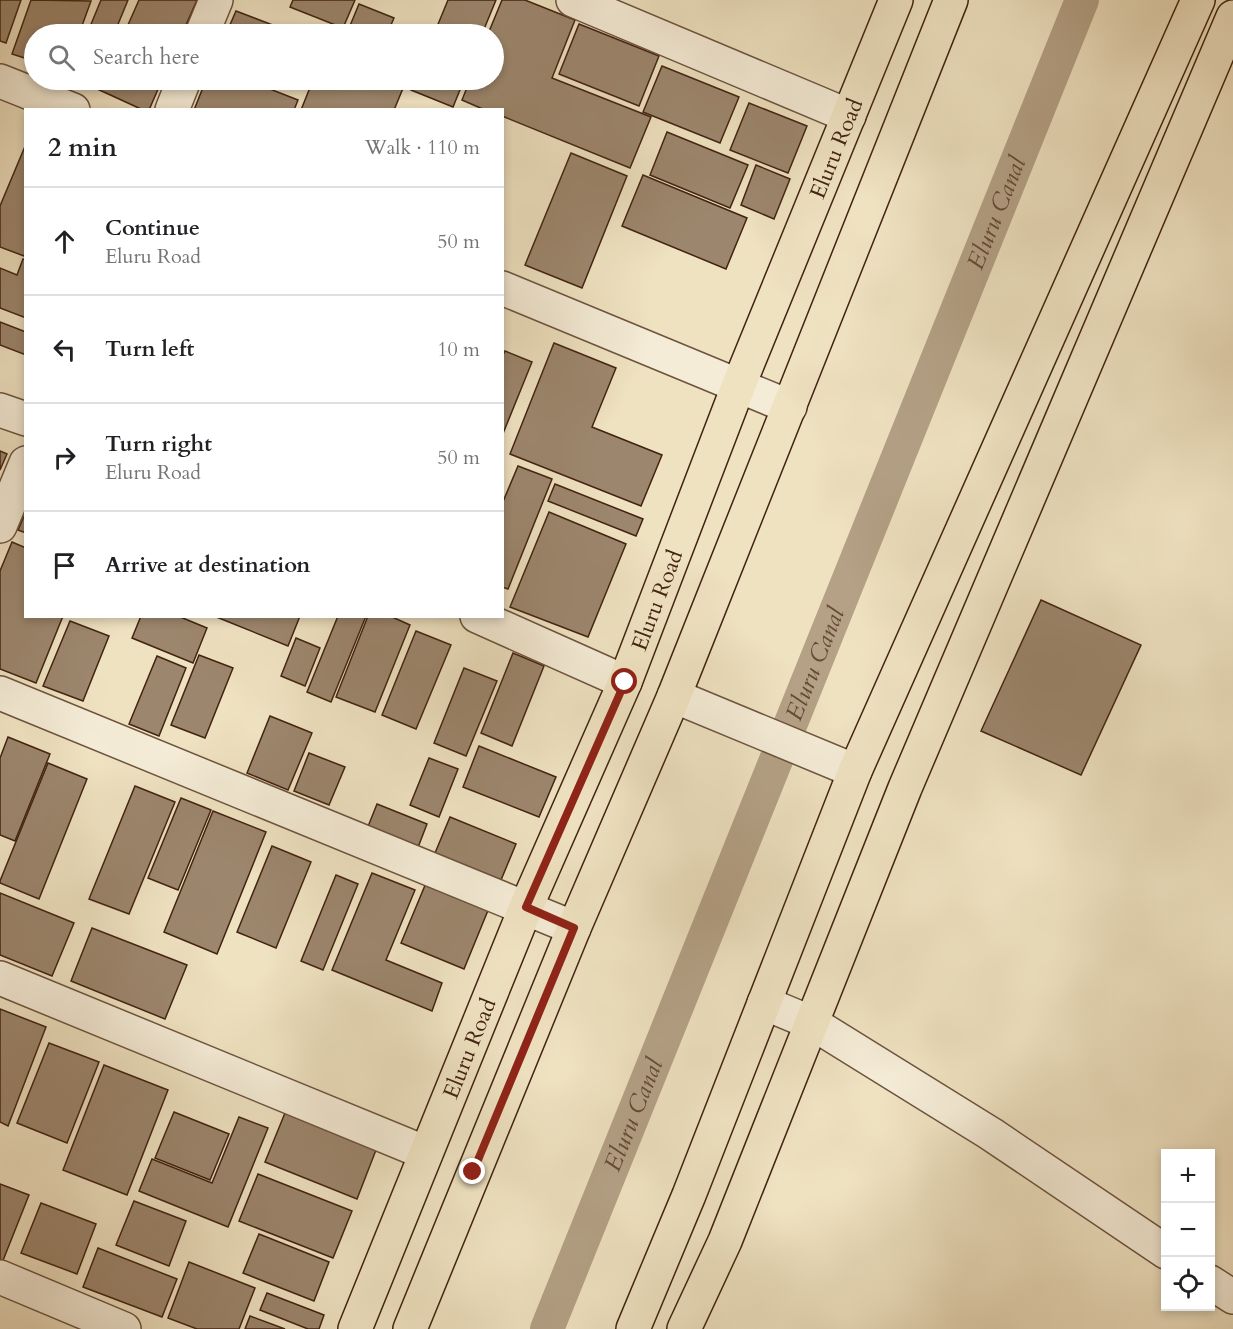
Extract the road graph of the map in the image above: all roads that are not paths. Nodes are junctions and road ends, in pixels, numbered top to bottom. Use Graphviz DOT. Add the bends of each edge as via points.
graph roads {
  1 [pos="216,0"];
  2 [pos="573,0"];
  3 [pos="896,0"];
  4 [pos="951,0"];
  5 [pos="1198,0"];
  6 [pos="1233,16"];
  7 [pos="206,24"];
  8 [pos="0,81"];
  9 [pos="180,90"];
  10 [pos="68,108"];
  11 [pos="173,108"];
  12 [pos="849,116"];
  13 [pos="504,289"];
  14 [pos="738,387"];
  15 [pos="790,407"];
  16 [pos="0,410"];
  17 [pos="24,419"];
  18 [pos="24,468"];
  19 [pos="0,526"];
  20 [pos="481,618"];
  21 [pos="625,682"];
  22 [pos="0,693"];
  23 [pos="674,696"];
  24 [pos="855,771"];
  25 [pos="526,907"];
  26 [pos="574,928"];
  27 [pos="0,978"];
  28 [pos="764,1003"];
  29 [pos="812,1023"];
  30 [pos="426,1153"];
  31 [pos="1161,1249"];
  32 [pos="0,1277"];
  33 [pos="1215,1285"];
  34 [pos="1233,1297"];
  35 [pos="124,1329"];
  36 [pos="355,1329"];
  37 [pos="410,1329"];
  38 [pos="633,1329"];
  39 [pos="684,1329"];
  1 -- 7 [label="street"];
  2 -- 12 [label="street"];
  3 -- 12 [label="main road, Eluru Road"];
  4 -- 15 [label="main road"];
  5 -- 24 [label="main road"];
  6 -- 29 [label="main road" via="905,788"];
  8 -- 10 [label="street"];
  9 -- 11 [label="street"];
  12 -- 14 [label="main road, Eluru Road"];
  13 -- 14 [label="street"];
  14 -- 15 [label="street"];
  14 -- 21 [label="main road, Eluru Road"];
  15 -- 23 [label="main road"];
  16 -- 17 [label="street"];
  18 -- 19 [label="street"];
  20 -- 21 [label="street"];
  21 -- 25 [label="main road, Eluru Road"];
  22 -- 25 [label="street"];
  23 -- 24 [label="street"];
  23 -- 26 [label="main road"];
  24 -- 28 [label="main road"];
  25 -- 26 [label="street"];
  25 -- 30 [label="main road, Eluru Road"];
  26 -- 37 [label="main road"];
  27 -- 30 [label="street"];
  28 -- 29 [label="street"];
  28 -- 38 [label="main road"];
  29 -- 31 [label="street" via="991,1134"];
  29 -- 39 [label="main road" via="725,1241"];
  30 -- 36 [label="main road, Eluru Road"];
  32 -- 35 [label="street"];
  33 -- 34 [label="street"];
}
